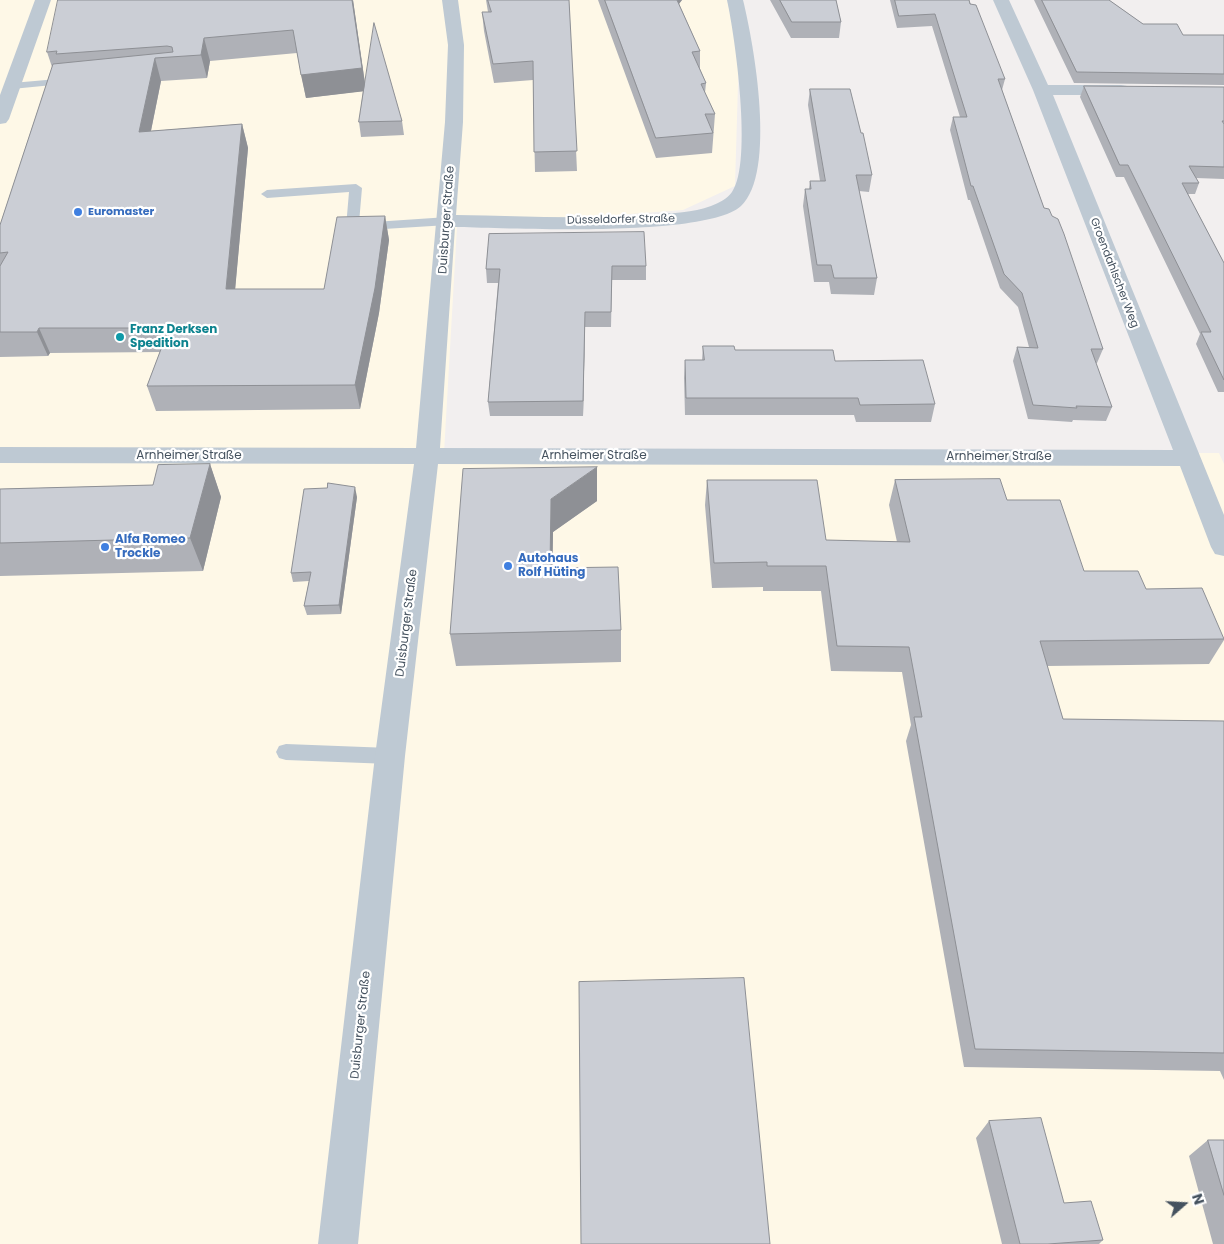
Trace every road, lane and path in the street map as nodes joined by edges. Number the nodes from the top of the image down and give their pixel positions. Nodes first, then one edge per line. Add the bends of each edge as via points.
1 (43, 0) edge
2 (450, 0) edge
3 (735, 0) edge
4 (1001, 0) edge
5 (80, 80) edge
6 (12, 86) junction
7 (1042, 90) junction
8 (1138, 90) edge
9 (0, 119) edge
10 (267, 194) dead end
11 (448, 220) junction
12 (0, 456) edge
13 (427, 456) junction
14 (1187, 458) junction
15 (1224, 547) edge
16 (286, 752) dead end
17 (390, 756) junction
18 (338, 1244) edge

1 - 6 street
2 - 11 street, Duisburger Straße via 456,45
3 - 11 street, Düsseldorfer Straße via 746,51 750,167 744,188 731,205 692,218 642,222
4 - 7 street, Groendahlscher Weg
5 - 6 lane
6 - 9 street
7 - 8 street
7 - 14 street, Groendahlscher Weg
10 - 11 lane via 356,188 352,227
11 - 13 street, Duisburger Straße
12 - 13 street, Arnheimer Straße
13 - 14 street, Arnheimer Straße
13 - 17 street, Duisburger Straße
14 - 15 street, Groendahlscher Weg
16 - 17 lane
17 - 18 street, Duisburger Straße

